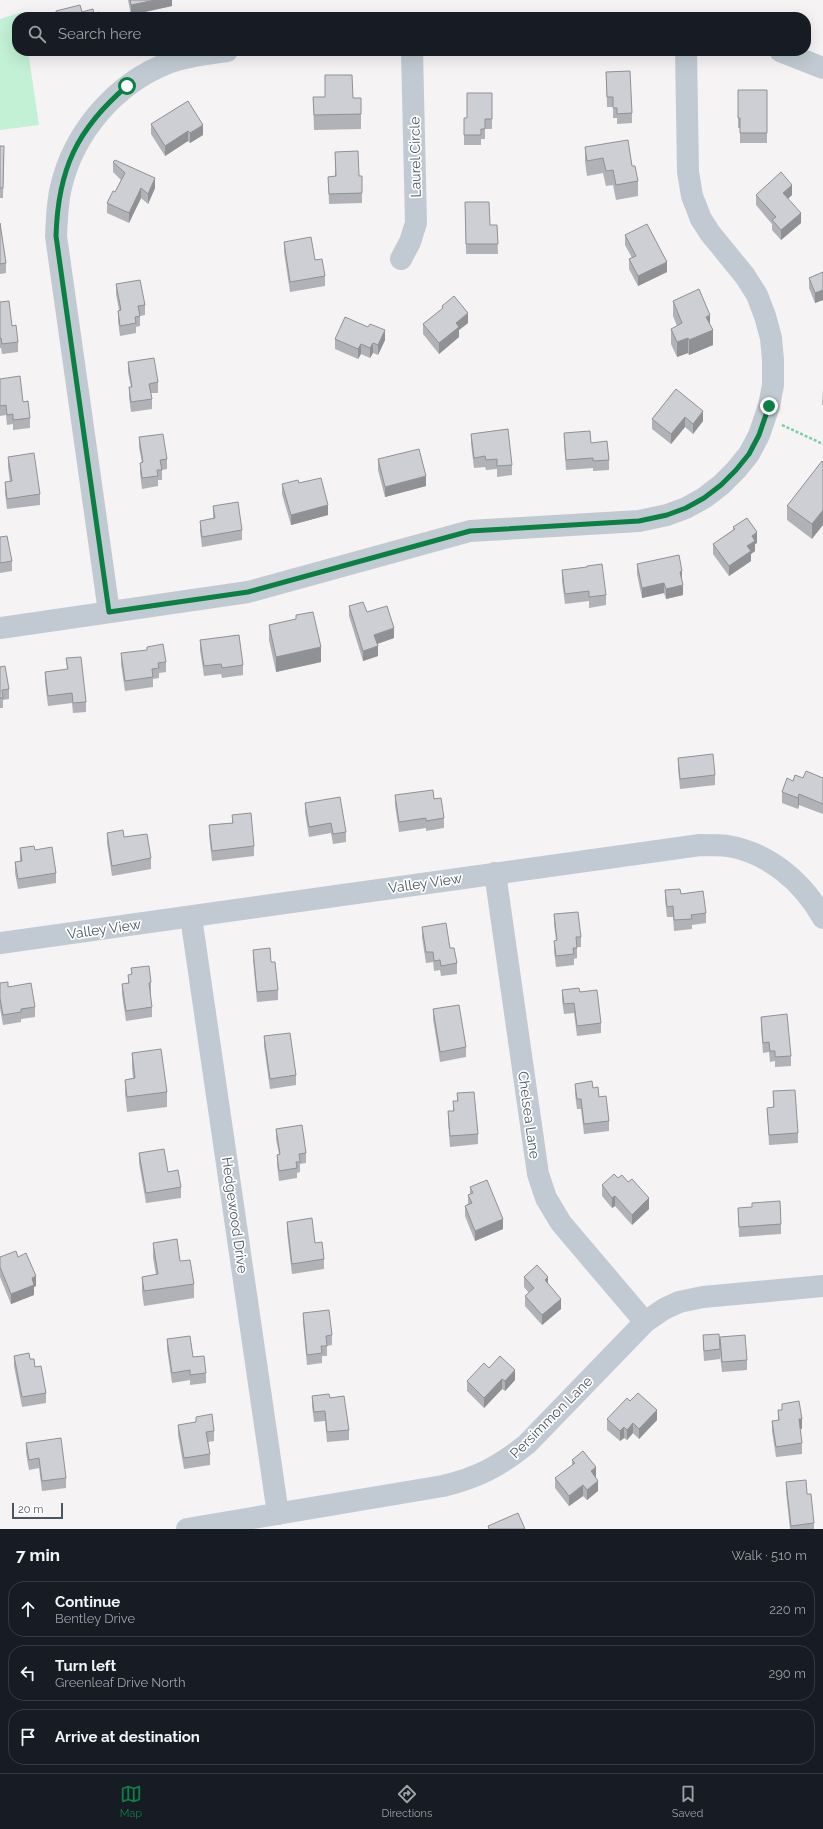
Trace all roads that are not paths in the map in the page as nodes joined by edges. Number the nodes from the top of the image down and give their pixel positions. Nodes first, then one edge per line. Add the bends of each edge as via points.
1 (193, 56) edge
2 (412, 56) edge
3 (686, 56) edge
4 (793, 56) edge
5 (823, 68) edge
6 (401, 259) dead end
7 (109, 612) junction
8 (0, 628) edge
9 (495, 873) junction
10 (191, 917) junction
11 (823, 918) edge
12 (0, 943) edge
13 (823, 1286) edge
14 (645, 1322) junction
15 (278, 1514) junction
16 (188, 1529) edge

1 - 7 street via 168,63 147,73 107,103 91,121 73,153 61,187 57,211 56,236
2 - 6 street, Laurel Circle via 416,223
3 - 7 street via 688,172 692,196 710,233 757,295 771,338 773,360 773,385 769,406 756,441 736,470 721,485 686,508 639,521 470,531 248,592
4 - 5 street
7 - 8 street
9 - 10 street, Valley View
9 - 11 street, Valley View via 700,845 727,846 745,850 770,862 792,878 805,891
9 - 14 street, Chelsea Lane via 538,1174 546,1198 561,1223
10 - 12 street, Valley View
10 - 15 street, Hedgewood Drive
13 - 14 street, Persimmon Lane via 703,1297 674,1305
14 - 15 street, Persimmon Lane via 527,1444 488,1472 443,1486
15 - 16 street, Persimmon Lane

